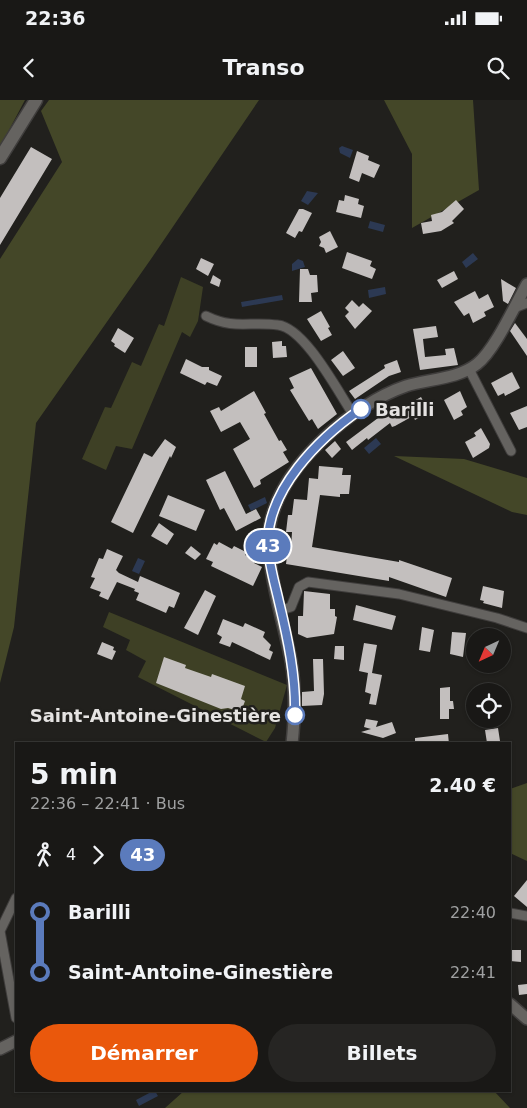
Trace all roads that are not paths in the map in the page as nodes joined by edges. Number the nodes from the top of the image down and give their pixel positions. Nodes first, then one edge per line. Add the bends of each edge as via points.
1 (36, 100) edge
2 (0, 158) edge
3 (527, 284) edge
4 (527, 303) edge
5 (514, 308) junction
6 (206, 316) dead end
7 (469, 369) junction
8 (353, 414) junction
9 (511, 451) dead end
10 (281, 610) junction
11 (527, 628) edge
12 (292, 742) edge
13 (15, 900) edge
14 (511, 913) edge
15 (527, 916) edge
16 (511, 1005) edge
17 (15, 1013) edge
18 (527, 1019) edge
19 (15, 1042) edge
20 (0, 1049) edge

1 - 2 main road
3 - 5 street
4 - 5 street
5 - 7 street via 484,358
6 - 8 street via 231,326 278,325 292,330
7 - 8 street via 390,392
7 - 9 street
8 - 10 street via 296,471 275,508 268,545
10 - 11 street via 291,607 299,587 308,582 399,594
10 - 12 street via 294,683
13 - 17 street via 0,931
14 - 15 street
16 - 18 street
19 - 20 street

